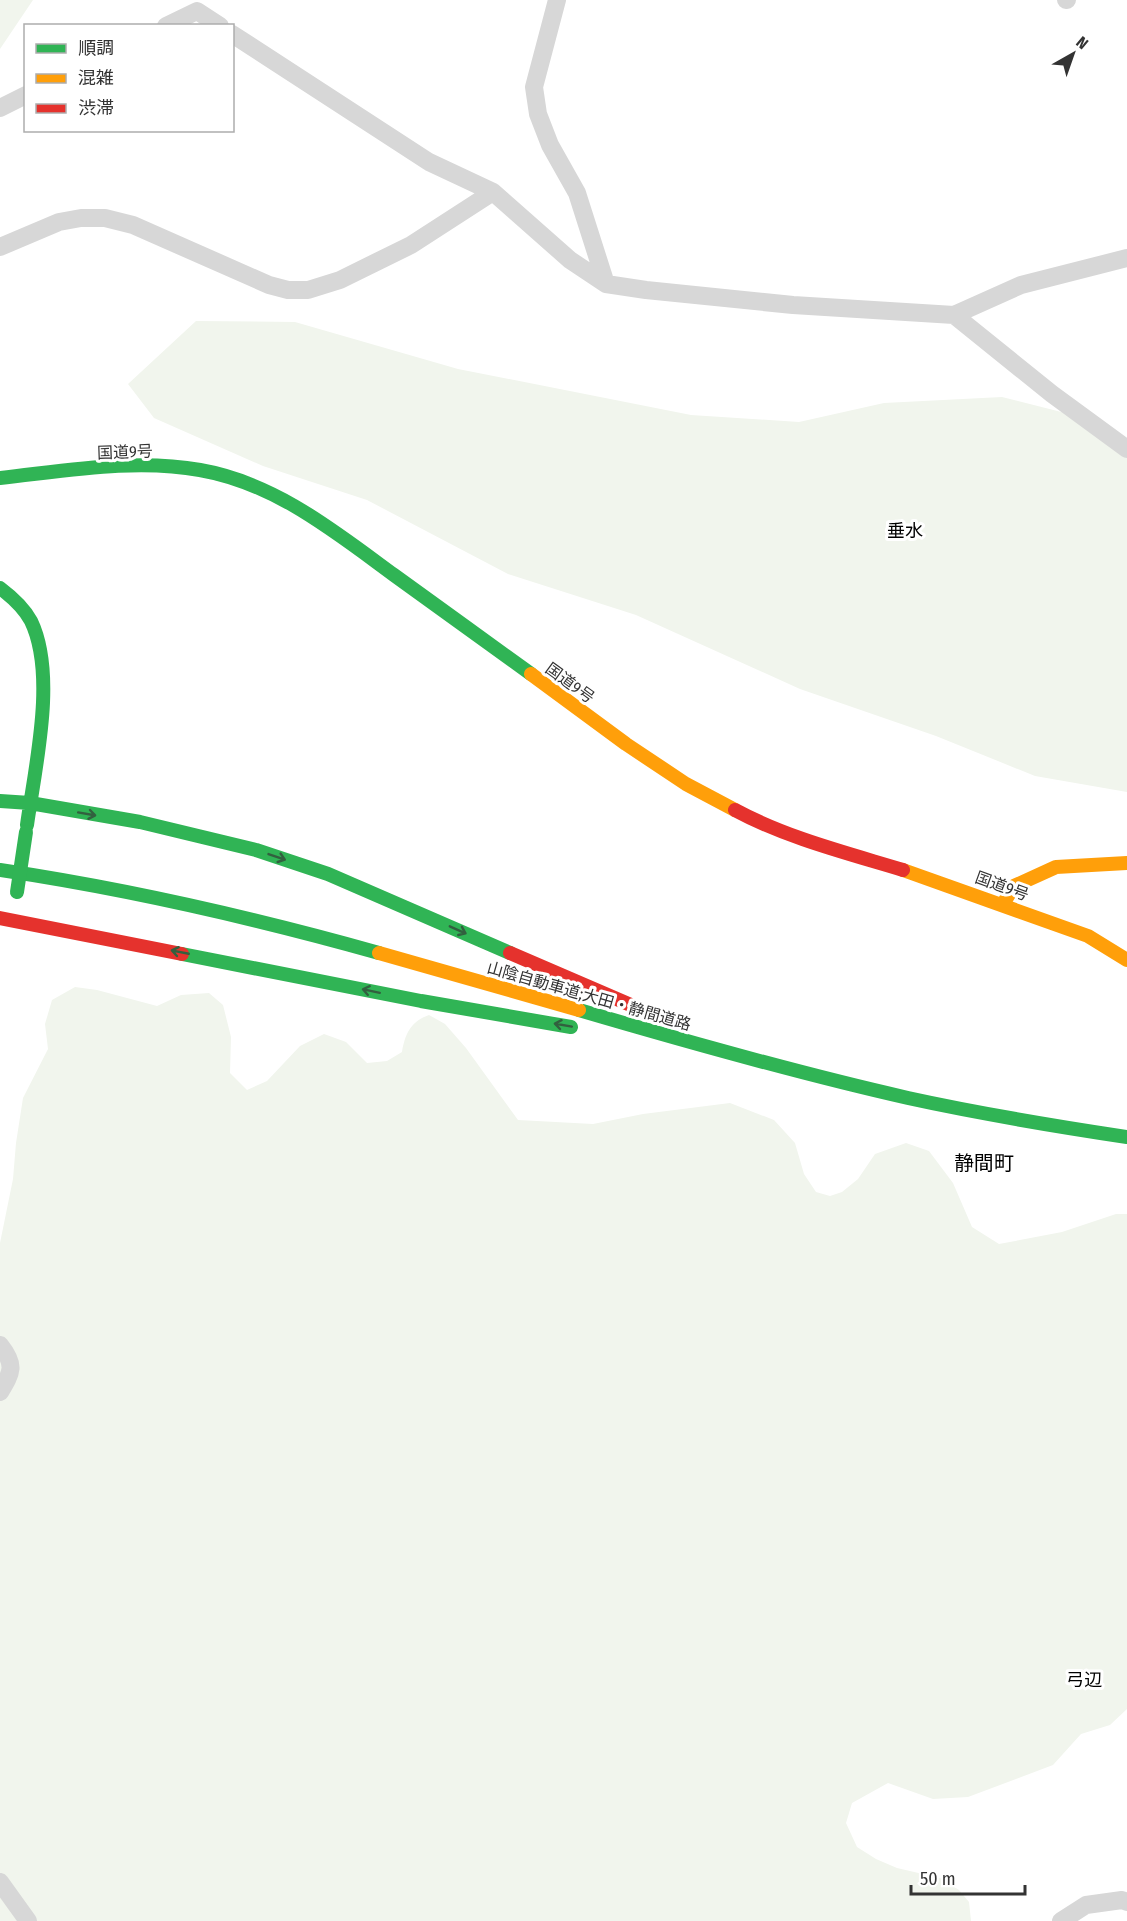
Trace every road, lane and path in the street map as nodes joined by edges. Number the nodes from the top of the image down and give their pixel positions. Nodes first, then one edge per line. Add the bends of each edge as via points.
1 (557, 0) edge
2 (170, 24) edge
3 (217, 24) edge
4 (234, 35) edge
5 (24, 96) edge
6 (0, 108) edge
7 (493, 192) junction
8 (0, 247) edge
9 (1127, 258) edge
10 (606, 284) junction
11 (954, 315) junction
12 (1127, 449) edge
13 (0, 478) edge
14 (0, 588) edge
15 (0, 801) edge
16 (30, 803) junction
17 (1127, 864) edge
18 (0, 870) edge
19 (1004, 904) junction
20 (5, 918) edge
21 (1127, 960) edge
22 (658, 1016) dead end
23 (679, 1025) dead end
24 (584, 1029) dead end
25 (607, 1033) dead end
26 (724, 1052) junction
27 (777, 1065) junction
28 (1127, 1137) edge
29 (0, 1345) edge
30 (0, 1392) edge
31 (0, 1882) edge
32 (1127, 1902) edge
33 (28, 1921) edge
34 (1061, 1921) edge

1 - 10 street via 534,87 538,114 577,193
2 - 3 street via 197,10
4 - 7 street via 429,162
5 - 6 street
7 - 8 street via 411,245 340,280 308,290 269,285 133,225 105,218 59,222
7 - 10 street via 570,260
9 - 11 street via 1021,285
10 - 11 street via 793,305
11 - 12 street
13 - 19 main road, 国道9号 via 126,466 169,468 223,475 273,494 316,518 686,784 750,818
14 - 16 main road via 13,597 32,622 41,649 41,723
15 - 16 main road
16 - 20 main road, bridge via 17,891
16 -> 22 main road via 196,834 318,870
17 - 19 main road via 1056,867 1014,886
18 - 26 main road, 山陰自動車道;大田・静間道路 via 187,904 368,949
19 - 21 main road, 国道9号 via 1088,936
24 -> 20 main road via 421,1001
23 - 27 main road
25 - 26 main road
26 - 27 main road, 山陰自動車道;大田・静間道路
27 - 28 main road, 山陰自動車道;大田・静間道路 via 1001,1117
29 - 30 street via 11,1360 10,1374
31 - 33 street
32 - 34 street via 1086,1905

